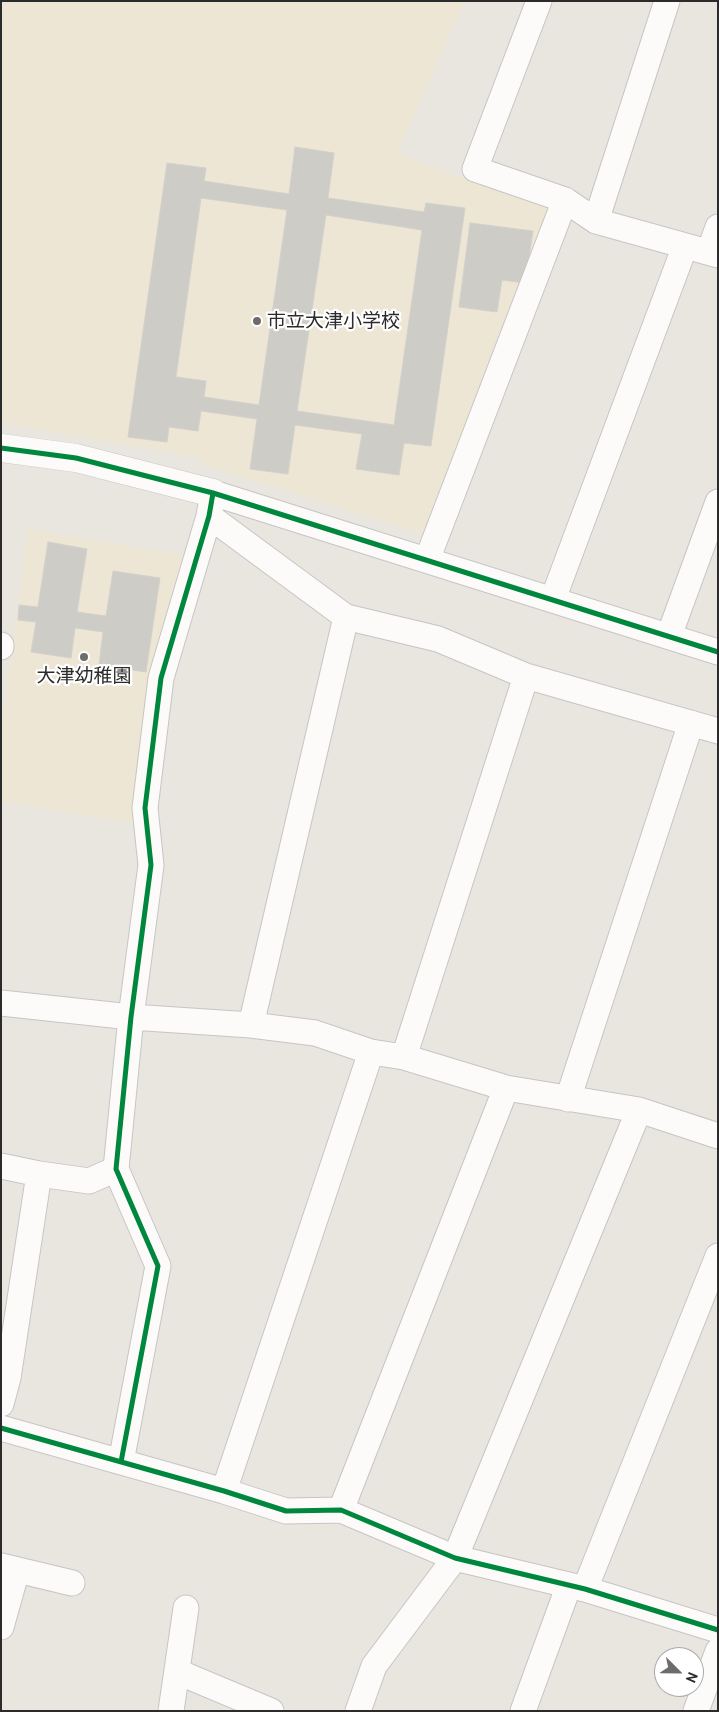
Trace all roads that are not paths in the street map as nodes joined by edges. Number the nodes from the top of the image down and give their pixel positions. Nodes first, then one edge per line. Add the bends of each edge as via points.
1 (539, 1) edge
2 (667, 1) edge
3 (565, 200) junction
4 (596, 220) junction
5 (718, 227) edge
6 (685, 246) junction
7 (714, 254) edge
8 (1, 448) edge
9 (718, 502) edge
10 (211, 504) junction
11 (427, 560) junction
12 (553, 599) junction
13 (346, 617) junction
14 (669, 636) junction
15 (718, 652) edge
16 (526, 676) junction
17 (691, 723) junction
18 (718, 731) edge
19 (1, 1003) edge
20 (131, 1017) junction
21 (251, 1025) junction
22 (371, 1052) junction
23 (404, 1057) junction
24 (506, 1088) junction
25 (568, 1099) junction
26 (639, 1110) junction
27 (718, 1136) edge
28 (1, 1166) edge
29 (116, 1169) junction
30 (39, 1174) junction
31 (718, 1256) edge
32 (1, 1404) edge
33 (1, 1428) edge
34 (121, 1462) junction
35 (224, 1491) junction
36 (340, 1510) junction
37 (455, 1558) junction
38 (9, 1568) edge
39 (72, 1583) dead end
40 (577, 1587) junction
41 (186, 1608) dead end
42 (1, 1627) edge
43 (718, 1630) edge
44 (718, 1651) edge
45 (178, 1672) junction
46 (171, 1711) edge
47 (271, 1711) edge
48 (358, 1711) edge
49 (523, 1711) edge
50 (696, 1711) edge

1 - 3 street via 475,169
2 - 4 street
3 - 4 street
3 - 11 street
4 - 6 street
5 - 7 street
6 - 7 street
6 - 12 street
8 - 10 street via 76,458
9 - 14 street
10 - 11 street
10 - 13 street
10 - 20 street via 162,678 144,808 151,865
11 - 12 street
12 - 14 street
13 - 16 street via 438,639
13 - 21 street
14 - 15 street
16 - 17 street
16 - 23 street
17 - 18 street
17 - 25 street
19 - 20 street
20 - 21 street
20 - 29 street
21 - 22 street via 315,1033
22 - 23 street
22 - 35 street
23 - 24 street
24 - 25 street
24 - 36 street
25 - 26 street
26 - 27 street
26 - 37 street
28 - 30 street
29 - 30 street via 89,1181
29 - 34 street via 158,1266
30 - 32 street via 8,1378
31 - 40 street
33 - 34 street
34 - 35 street
35 - 36 street via 286,1511
36 - 37 street
37 - 40 street
37 - 48 street via 374,1666
38 - 39 street
38 - 42 street
40 - 43 street
40 - 49 street
41 - 45 street
44 - 50 street
45 - 46 street
45 - 47 street

